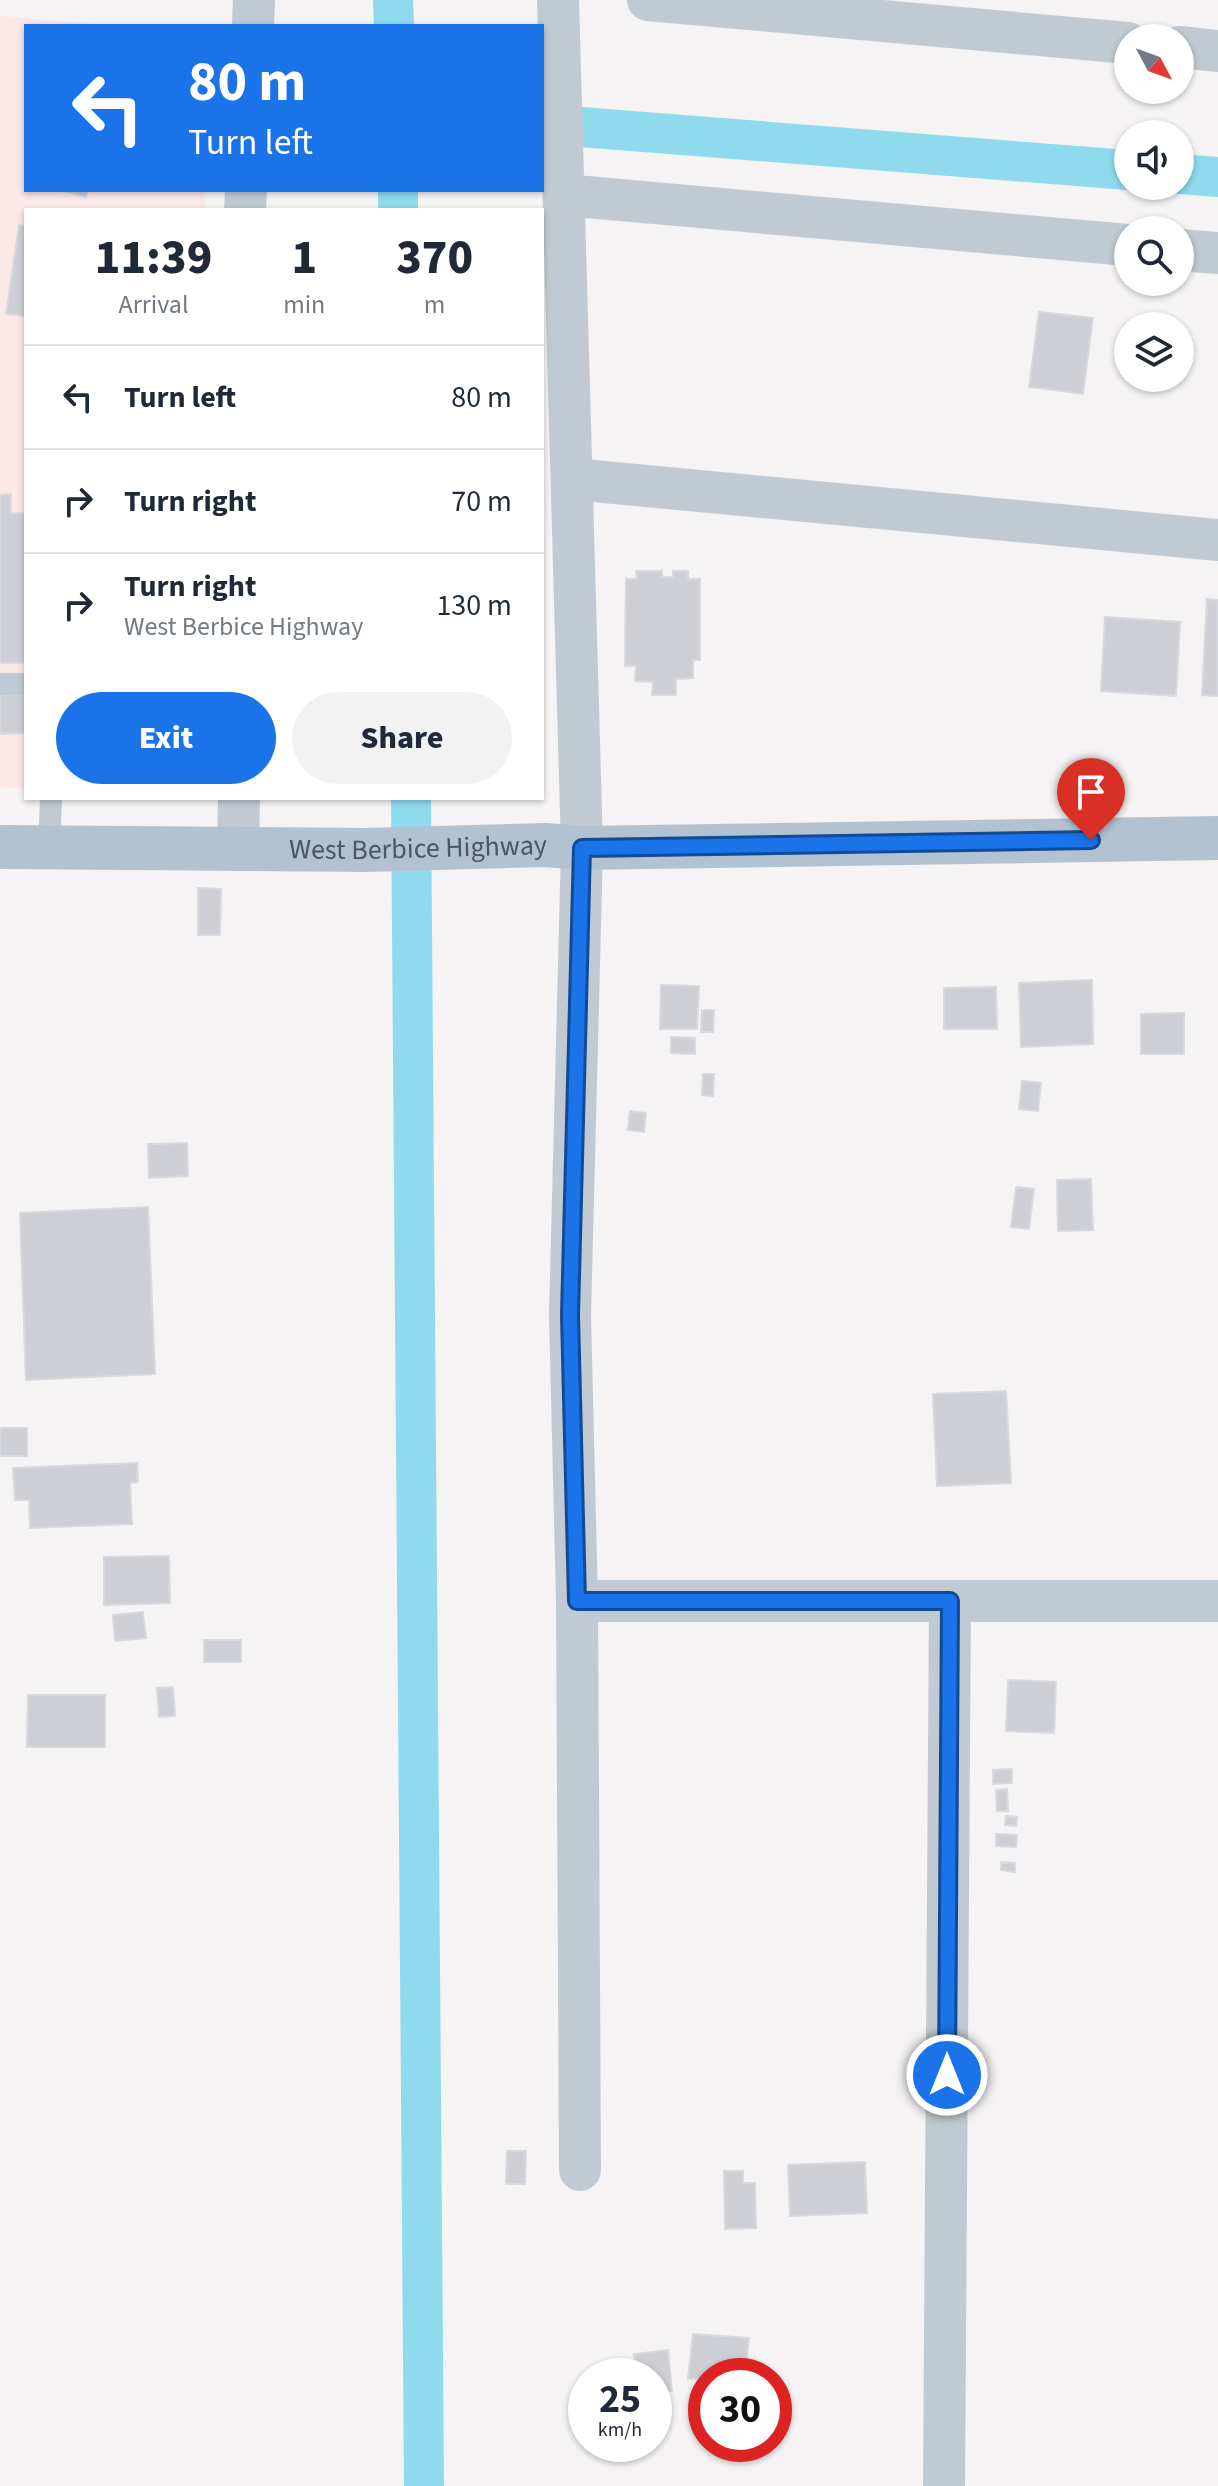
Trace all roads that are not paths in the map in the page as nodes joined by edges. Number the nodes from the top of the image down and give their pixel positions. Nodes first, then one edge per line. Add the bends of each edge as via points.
1 (254, 0) edge
2 (558, 0) edge
3 (648, 0) edge
4 (253, 24) edge
5 (1114, 42) edge
6 (1194, 48) edge
7 (1218, 51) edge
8 (564, 195) junction
9 (1114, 244) edge
10 (1194, 251) edge
11 (1218, 253) edge
12 (572, 479) junction
13 (1218, 540) edge
14 (0, 684) edge
15 (24, 684) edge
16 (51, 800) edge
17 (239, 800) edge
18 (1218, 838) edge
19 (564, 846) junction
20 (0, 847) edge
21 (49, 848) junction
22 (238, 850) junction
23 (577, 1601) junction
24 (950, 1601) junction
25 (1218, 1601) edge
26 (580, 2170) dead end
27 (944, 2486) edge

1 - 4 street
2 - 8 street
3 - 5 street
6 - 7 street
8 - 9 street
8 - 12 street
10 - 11 street
12 - 13 street
12 - 19 street
14 - 15 lane
16 - 21 lane
17 - 22 street
18 - 19 main road, West Berbice Highway
19 - 22 main road, West Berbice Highway
19 - 23 street
20 - 21 main road, West Berbice Highway
21 - 22 main road, West Berbice Highway
23 - 24 street
23 - 26 street
24 - 25 street
24 - 27 street

